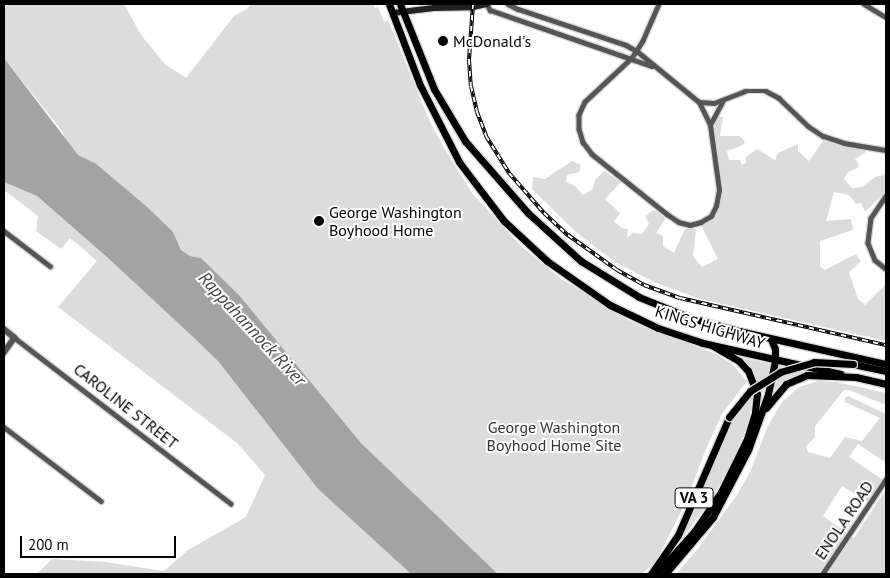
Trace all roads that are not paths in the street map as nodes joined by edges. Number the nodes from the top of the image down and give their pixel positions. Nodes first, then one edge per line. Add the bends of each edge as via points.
1 (389, 4) edge
2 (400, 4) edge
3 (487, 4) edge
4 (508, 4) edge
5 (659, 4) edge
6 (864, 4) edge
7 (403, 11) junction
8 (393, 13) junction
9 (886, 17) edge
10 (637, 51) junction
11 (632, 58) junction
12 (655, 68) junction
13 (724, 100) junction
14 (700, 102) junction
15 (710, 125) junction
16 (886, 150) edge
17 (886, 196) edge
18 (4, 231) edge
19 (50, 266) dead end
20 (886, 269) edge
21 (4, 329) edge
22 (15, 338) junction
23 (770, 339) junction
24 (711, 344) junction
25 (4, 353) edge
26 (775, 360) junction
27 (886, 364) edge
28 (886, 371) edge
29 (856, 377) junction
30 (886, 384) edge
31 (758, 424) junction
32 (4, 427) edge
33 (886, 479) edge
34 (101, 501) dead end
35 (231, 504) dead end
36 (651, 574) edge
37 (656, 574) edge
38 (665, 574) edge
39 (823, 574) edge

1 - 8 main road, KINGS HIGHWAY
2 - 7 main road, KINGS HIGHWAY
3 - 7 main road
3 - 11 street via 490,10
4 - 10 street
5 - 10 street
6 - 9 street
7 - 8 main road
7 - 23 main road, KINGS HIGHWAY via 432,84 452,123 490,172 561,245 639,297 691,318
8 - 24 main road, KINGS HIGHWAY via 420,85 448,145 504,221 547,261 610,305 658,328
10 - 11 street
10 - 12 street
11 - 12 street
11 - 15 street via 585,102 578,122 580,134 592,154 660,209 684,224 706,220 714,211 718,198 718,174
12 - 14 street
13 - 14 street via 709,104
13 - 15 street
13 - 16 street via 745,91 766,91 824,136 844,144
14 - 15 street
17 - 20 street via 871,218 868,243 875,260
18 - 19 street
21 - 22 street, CAROLINE STREET
22 - 25 street
22 - 35 street, CAROLINE STREET
23 - 26 main road
23 - 27 main road, KINGS HIGHWAY
24 - 26 main road, KINGS HIGHWAY
24 - 37 main road via 739,361 748,371 757,394 755,412 747,439 717,498 694,532
26 - 29 main road, KINGS HIGHWAY
26 - 31 main road
28 - 36 main road, VA 3, bridge via 853,364 814,362 785,370 750,392 729,417 678,536
29 - 30 main road, KINGS HIGHWAY / VA 3
29 - 31 main road, VA 3 via 816,375 792,380 775,394
31 - 38 main road, VA 3 via 725,497 700,535
32 - 34 street
33 - 39 street, ENOLA ROAD

